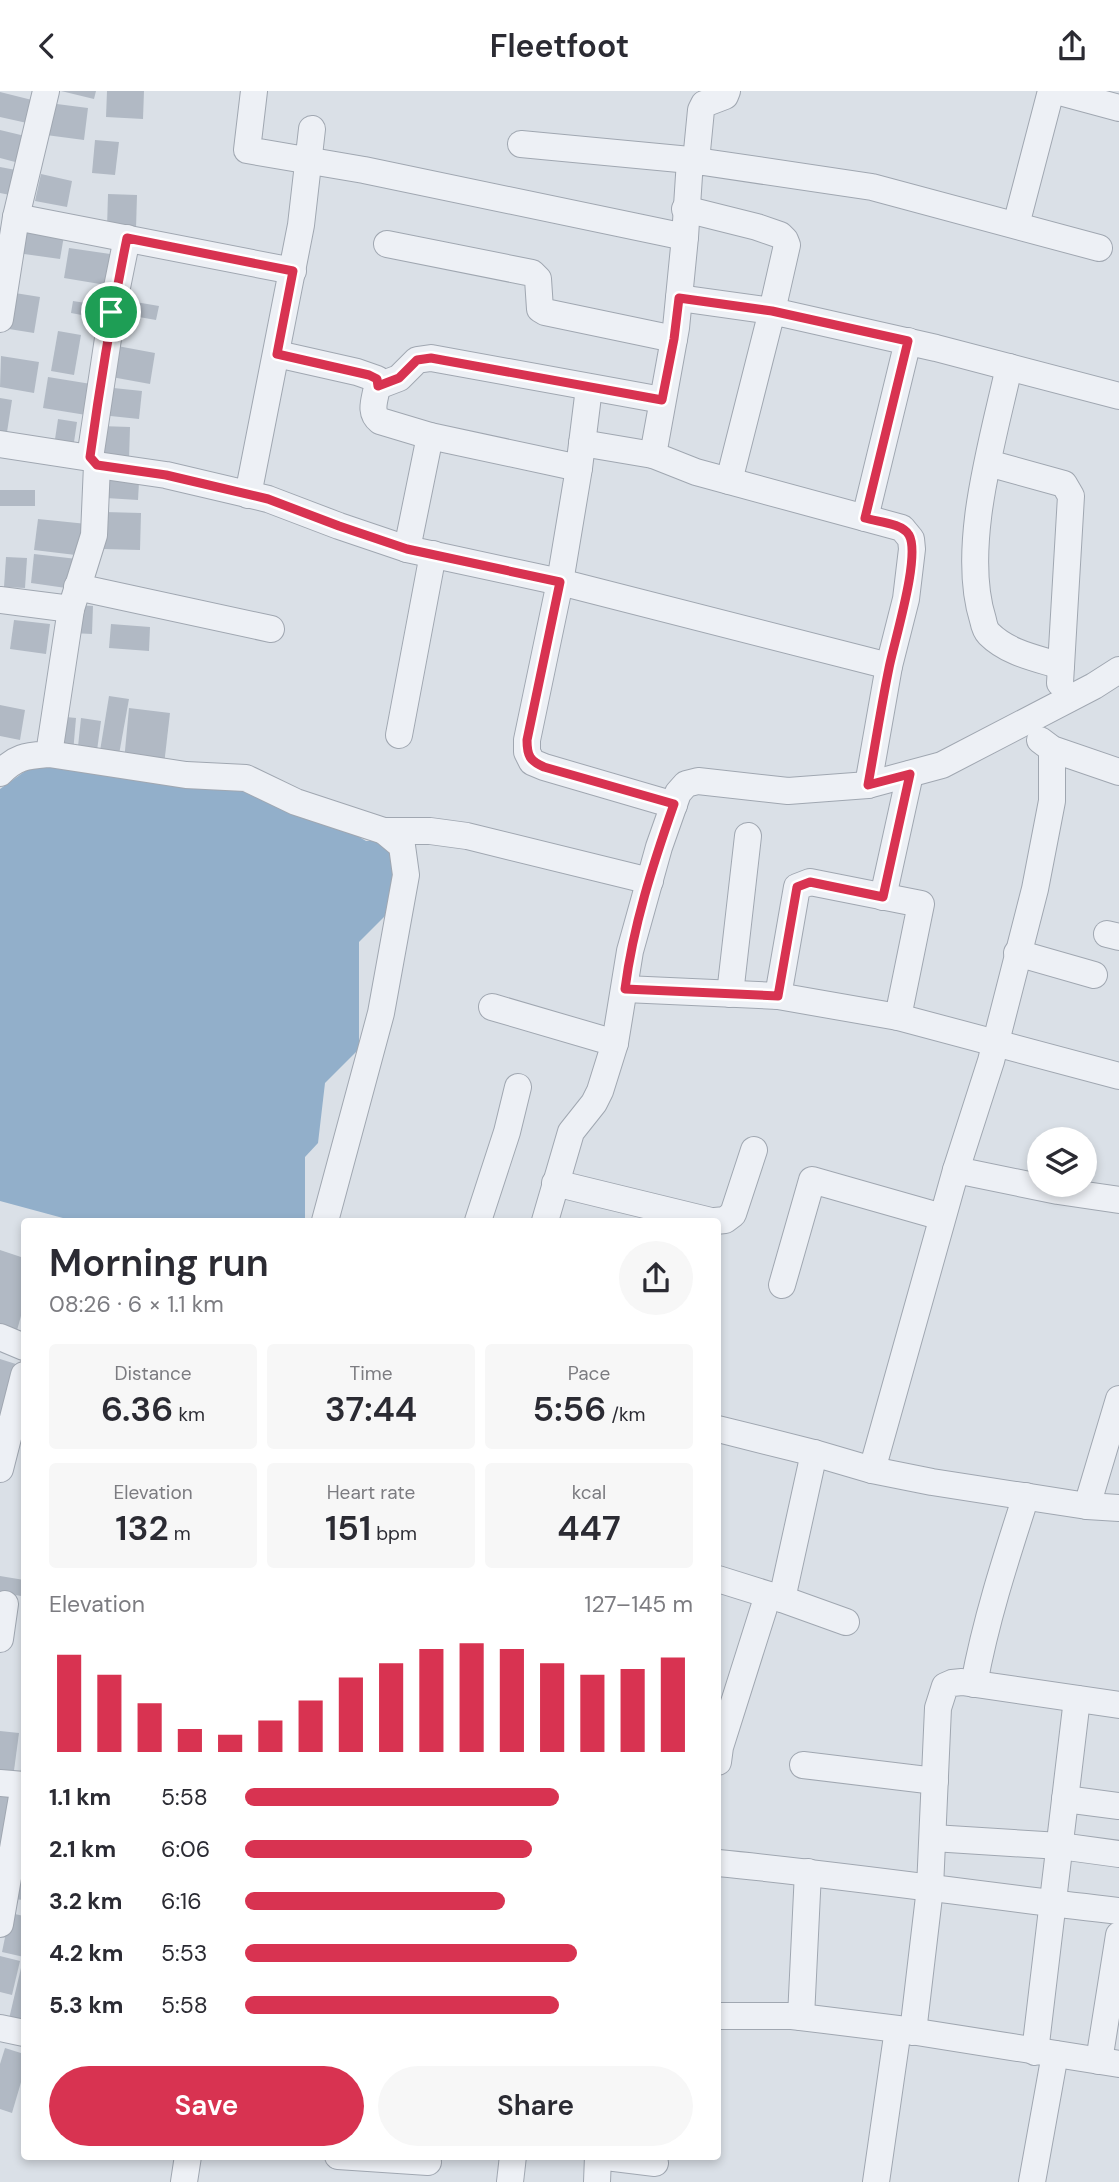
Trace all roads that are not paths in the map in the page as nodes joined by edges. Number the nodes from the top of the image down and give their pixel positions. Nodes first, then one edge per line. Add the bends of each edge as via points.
1 (46, 91) edge
2 (254, 91) edge
3 (727, 91) edge
4 (1051, 91) edge
5 (1056, 91) edge
6 (1119, 108) edge
7 (312, 129) dead end
8 (520, 144) dead end
9 (309, 161) junction
10 (692, 161) junction
11 (685, 209) junction
12 (16, 217) junction
13 (1016, 225) junction
14 (685, 237) junction
15 (127, 238) junction
16 (387, 244) dead end
17 (1099, 248) dead end
18 (293, 271) junction
19 (679, 298) junction
20 (772, 311) junction
21 (0, 319) edge
22 (674, 339) junction
23 (908, 341) junction
24 (277, 354) junction
25 (1009, 367) junction
26 (378, 386) junction
27 (589, 387) junction
28 (1119, 396) edge
29 (662, 400) junction
30 (430, 436) junction
31 (0, 444) edge
32 (581, 455) junction
33 (653, 455) junction
34 (93, 461) junction
35 (988, 463) junction
36 (729, 481) junction
37 (248, 495) junction
38 (865, 518) junction
39 (407, 549) junction
40 (433, 554) junction
41 (560, 582) junction
42 (74, 598) junction
43 (0, 600) edge
44 (271, 629) dead end
45 (889, 666) junction
46 (1061, 666) junction
47 (1119, 670) edge
48 (1057, 705) junction
49 (1020, 725) junction
50 (399, 735) dead end
51 (1052, 749) junction
52 (49, 754) junction
53 (1119, 772) edge
54 (0, 773) edge
55 (910, 774) junction
56 (868, 785) junction
57 (674, 804) junction
58 (384, 831) junction
59 (748, 836) dead end
60 (650, 881) junction
61 (883, 897) junction
62 (1017, 953) junction
63 (1094, 975) dead end
64 (625, 989) junction
65 (730, 994) junction
66 (778, 996) junction
67 (492, 1007) dead end
68 (898, 1017) junction
69 (615, 1043) junction
70 (996, 1044) junction
71 (1119, 1076) edge
72 (518, 1087) dead end
73 (754, 1150) dead end
74 (956, 1170) junction
75 (555, 1183) junction
76 (1119, 1201) edge
77 (942, 1217) junction
78 (326, 1218) edge
79 (479, 1218) edge
80 (546, 1218) edge
81 (701, 1218) edge
82 (721, 1220) edge
83 (782, 1285) dead end
84 (0, 1337) edge
85 (21, 1346) edge
86 (21, 1387) edge
87 (1119, 1399) edge
88 (721, 1430) edge
89 (814, 1453) junction
90 (0, 1469) edge
91 (872, 1470) junction
92 (1026, 1496) junction
93 (1087, 1506) junction
94 (1119, 1508) edge
95 (721, 1580) edge
96 (775, 1597) junction
97 (10, 1605) edge
98 (846, 1622) dead end
99 (0, 1639) edge
100 (974, 1684) junction
101 (1077, 1699) junction
102 (1119, 1705) edge
103 (721, 1744) edge
104 (803, 1765) dead end
105 (935, 1781) junction
106 (0, 1783) edge
107 (21, 1785) edge
108 (1065, 1798) junction
109 (21, 1799) edge
110 (1119, 1806) edge
111 (933, 1838) junction
112 (1060, 1846) junction
113 (1119, 1854) edge
114 (721, 1863) edge
115 (808, 1872) junction
116 (3, 1884) edge
117 (930, 1888) junction
118 (1053, 1903) junction
119 (1119, 1910) edge
120 (0, 1924) edge
121 (1119, 1934) edge
122 (721, 2016) edge
123 (801, 2017) junction
124 (0, 2028) edge
125 (906, 2030) junction
126 (21, 2032) edge
127 (1045, 2053) junction
128 (1109, 2063) edge
129 (187, 2160) edge
130 (371, 2160) edge
131 (513, 2160) edge
132 (598, 2160) edge
133 (618, 2160) edge
134 (428, 2167) edge
135 (654, 2167) edge
136 (184, 2182) edge
137 (510, 2182) edge
138 (597, 2182) edge
139 (876, 2182) edge
140 (1032, 2182) edge

1 - 12 street
2 - 9 street via 247,150
3 - 10 street via 701,110
4 - 13 street
5 - 6 street
7 - 9 street
8 - 10 street
9 - 14 street
9 - 18 street
10 - 11 street
10 - 13 street via 872,187
11 - 14 street
11 - 20 street via 757,227 785,240 786,254
12 - 15 street
12 - 21 street
13 - 17 street
14 - 19 street
15 - 18 street
15 - 34 street via 111,312
16 - 22 street via 532,273 538,279 540,309 545,312
18 - 24 street
19 - 20 street
19 - 22 street
20 - 23 street
20 - 36 street
22 - 29 street
23 - 25 street
23 - 38 street
24 - 26 street via 369,375 377,379
24 - 37 street
25 - 28 street
25 - 35 street
26 - 27 street via 399,378 423,357
26 - 30 street via 375,418
27 - 29 street
27 - 32 street
29 - 33 street
30 - 32 street
30 - 39 street
31 - 34 street
32 - 33 street
32 - 41 street
33 - 36 street
34 - 37 street
34 - 42 street via 94,535
35 - 46 street via 978,518 976,569 978,605 987,632 1010,650
35 - 46 street via 1065,484 1071,496
36 - 38 street
37 - 39 street
38 - 45 street via 902,528 911,539 906,599
39 - 40 street
40 - 41 street
40 - 50 street
41 - 45 street
41 - 57 street via 527,740 532,762
42 - 43 street
42 - 44 street
42 - 52 street
45 - 56 street
46 - 48 street
47 - 48 street
48 - 49 street
49 - 51 street
49 - 55 street via 942,765
51 - 53 street
51 - 62 street via 1052,801
52 - 54 street via 23,756
52 - 58 street via 186,775 246,778 296,803
55 - 56 street
55 - 61 street
56 - 57 street via 788,791 698,781 686,784
57 - 60 street
58 - 60 street via 467,836
58 - 78 street via 402,846 406,875 382,1013
59 - 65 street
60 - 64 street via 630,951
61 - 66 street via 810,882 797,887
61 - 68 street via 921,904
62 - 63 street
62 - 70 street
64 - 65 street
64 - 69 street
65 - 66 street
66 - 68 street
67 - 69 street
68 - 70 street
69 - 75 street via 600,1091 571,1132
70 - 71 street
70 - 74 street
72 - 79 street
73 - 82 street via 733,1214
74 - 76 street
74 - 77 street
75 - 80 street
75 - 81 street
77 - 83 street via 812,1180
77 - 91 street
84 - 85 street
86 - 90 street
87 - 93 street
88 - 89 street
89 - 91 street
89 - 96 street
91 - 92 street
92 - 93 street
92 - 100 street via 993,1598
93 - 94 street
95 - 96 street
96 - 98 street
96 - 103 street
97 - 99 street
100 - 101 street
100 - 105 street via 952,1683 942,1692
101 - 102 street
101 - 108 street
104 - 105 street
105 - 111 street
106 - 107 street
108 - 110 street
108 - 112 street
109 - 116 street
111 - 112 street
111 - 117 street
112 - 113 street
112 - 118 street
114 - 115 street
115 - 117 street
115 - 123 street
116 - 120 street
117 - 118 street
117 - 125 street
118 - 119 street
118 - 127 street
121 - 128 street
122 - 123 street
123 - 125 street
124 - 126 street
125 - 127 street
125 - 139 street
127 - 128 street
127 - 140 street
129 - 136 street
130 - 134 street
131 - 137 street
132 - 138 street
133 - 135 street

